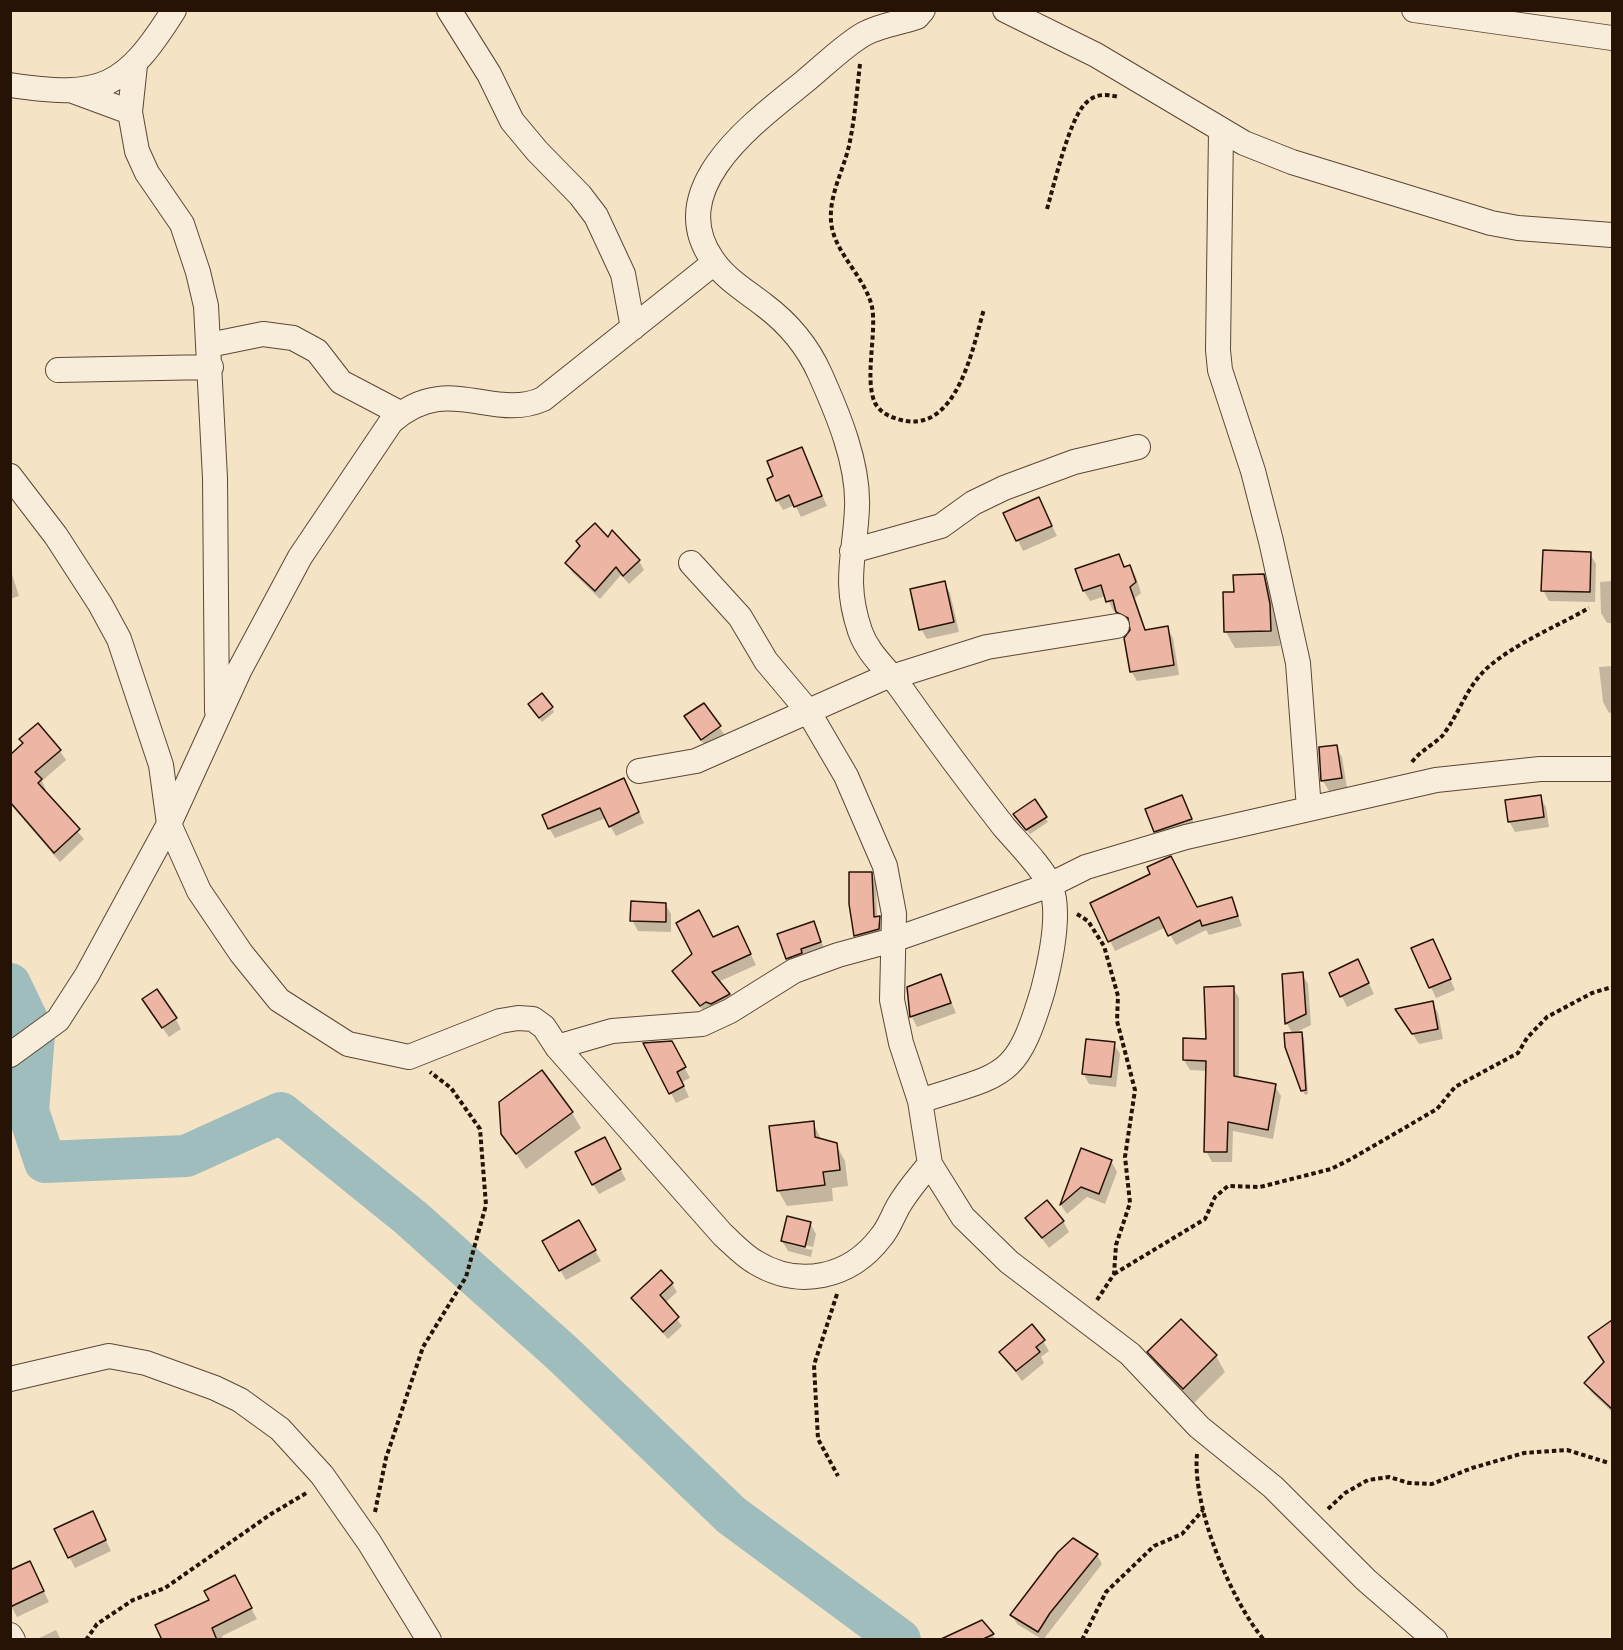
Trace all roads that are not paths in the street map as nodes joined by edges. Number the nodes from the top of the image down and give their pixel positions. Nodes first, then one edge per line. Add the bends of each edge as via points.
1 (174, 10) edge
2 (449, 10) edge
3 (1005, 10) edge
4 (1414, 10) edge
5 (913, 13) edge
6 (1612, 38) edge
7 (135, 65) junction
8 (10, 85) edge
9 (72, 91) junction
10 (130, 112) junction
11 (1221, 131) junction
12 (1612, 235) edge
13 (714, 263) junction
14 (633, 328) junction
15 (210, 356) junction
16 (58, 370) dead end
17 (400, 413) junction
18 (1138, 447) dead end
19 (10, 476) edge
20 (852, 551) junction
21 (692, 563) dead end
22 (1117, 626) dead end
23 (891, 676) junction
24 (808, 711) junction
25 (217, 717) junction
26 (1612, 769) edge
27 (639, 771) dead end
28 (1309, 809) junction
29 (169, 824) junction
30 (1052, 891) junction
31 (893, 940) junction
32 (557, 1047) junction
33 (10, 1055) edge
34 (920, 1101) junction
35 (930, 1164) junction
36 (10, 1379) edge
37 (10, 1635) edge
38 (13, 1640) edge
39 (429, 1640) edge
40 (1435, 1640) edge

1 - 7 street
2 - 14 street via 489,74 512,121 596,216 623,274
3 - 11 street via 1133,75
4 - 6 street
5 - 13 street via 864,34 754,122 715,164 700,202 698,222 703,244
7 - 9 street via 107,84
7 - 10 street
8 - 9 street
9 - 10 street
10 - 15 street via 137,151 189,242 206,306
11 - 12 street via 1292,162 1491,223
11 - 28 street via 1220,370 1253,471 1298,663
13 - 14 street
13 - 20 street via 784,322 803,343 820,373 842,429 856,486
14 - 17 street via 563,386 531,404 430,398
15 - 16 street
15 - 17 street via 263,334 293,338 317,351 341,382
15 - 25 street
17 - 25 street via 300,557
18 - 20 street via 1064,466 984,498 940,526
19 - 29 street via 56,536 119,639 161,765
20 - 23 street via 849,594 860,632
21 - 24 street via 740,617 766,661
22 - 23 street via 987,647
23 - 24 street
23 - 30 street
24 - 27 street via 696,761
24 - 31 street via 846,776 885,866 894,914
25 - 29 street
26 - 28 street via 1528,771 1436,780
28 - 30 street via 1186,837 1086,867
29 - 32 street via 199,891 279,1000 348,1044 409,1057 500,1021 518,1018 532,1019 544,1027
29 - 33 street via 87,975 58,1020
30 - 31 street
30 - 34 street via 1049,967 1030,1035 1014,1062 998,1076
31 - 32 street via 794,971 702,1024 612,1031
31 - 34 street via 892,1000
32 - 35 street via 723,1235 753,1262 780,1275 824,1276 848,1267 881,1237 899,1203
34 - 35 street
35 - 40 street via 963,1217 1009,1262 1130,1354 1199,1427 1273,1487 1366,1580
36 - 39 street via 109,1356 146,1363 240,1400 280,1429 329,1485
37 - 38 street

